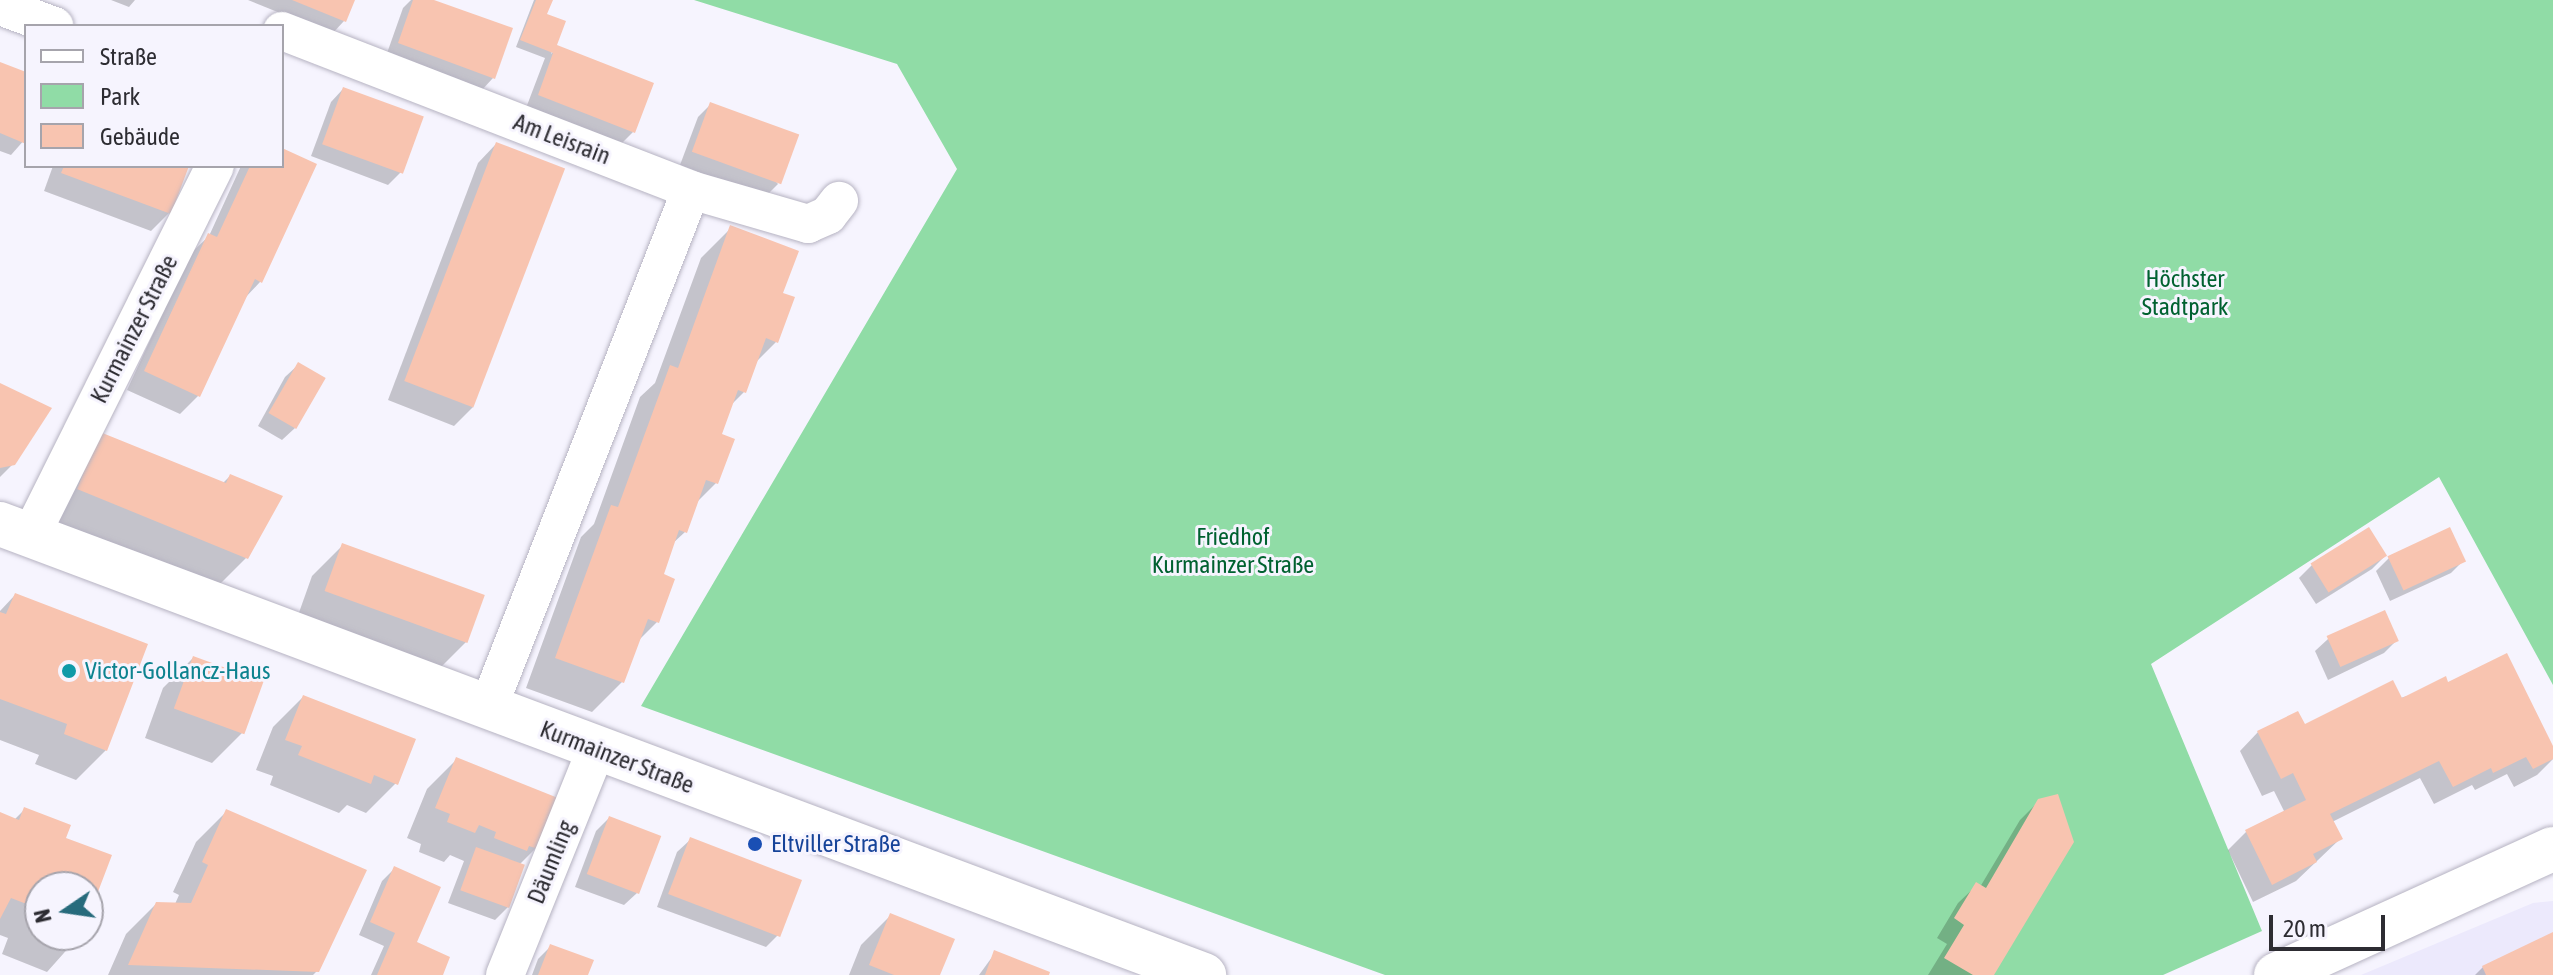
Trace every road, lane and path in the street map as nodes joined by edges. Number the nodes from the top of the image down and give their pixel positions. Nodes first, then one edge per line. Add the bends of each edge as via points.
1 (0, 6) edge
2 (49, 24) edge
3 (284, 32) edge
4 (214, 168) edge
5 (691, 190) junction
6 (839, 201) dead end
7 (16, 530) edge
8 (488, 708) junction
9 (596, 750) junction
10 (2553, 849) edge
11 (505, 975) edge
12 (1204, 975) edge
13 (2276, 975) edge

1 - 2 street
3 - 5 street, Am Leisrain
4 - 7 street, Kurmainzer Straße
5 - 6 street, Am Leisrain via 808,224 828,215
5 - 8 street
7 - 8 main road, Kurmainzer Straße
8 - 9 main road, Kurmainzer Straße
9 - 11 street, Däumling
9 - 12 main road, Kurmainzer Straße
10 - 13 main road

